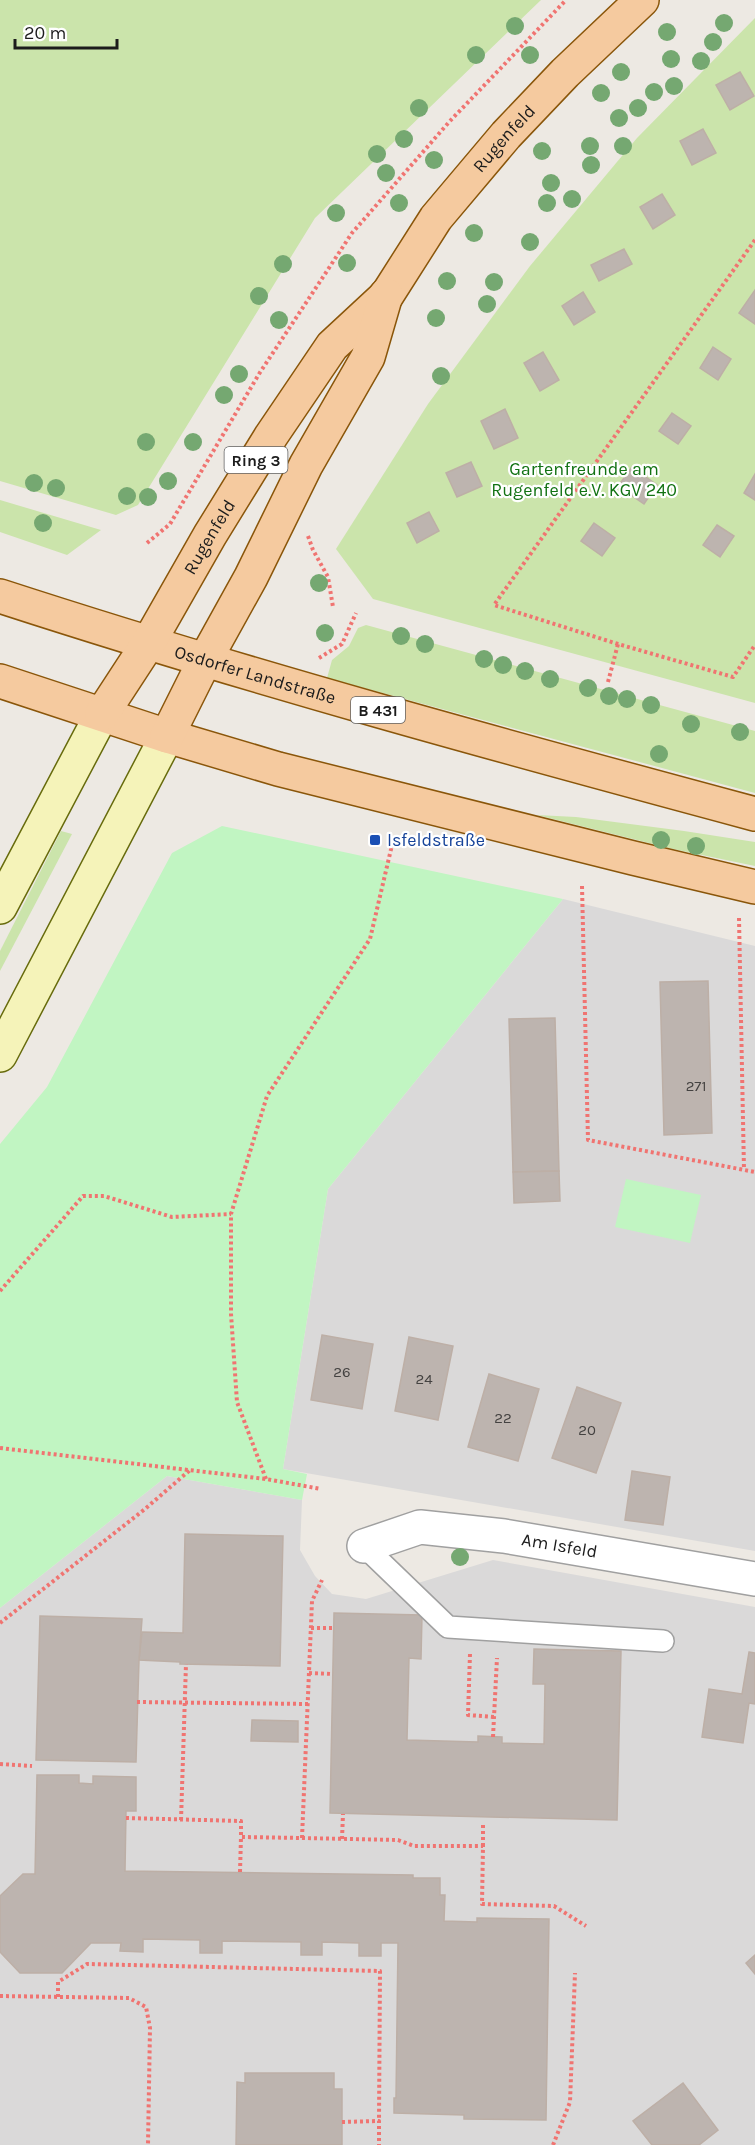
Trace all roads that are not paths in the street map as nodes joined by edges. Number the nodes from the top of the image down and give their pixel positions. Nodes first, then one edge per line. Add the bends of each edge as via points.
1 (642, 0) edge
2 (387, 295) junction
3 (0, 596) edge
4 (149, 642) junction
5 (205, 660) junction
6 (0, 681) edge
7 (102, 714) junction
8 (167, 736) junction
9 (755, 814) edge
10 (755, 887) edge
11 (0, 907) edge
12 (0, 1055) edge
13 (364, 1546) joint
14 (755, 1579) edge
15 (663, 1641) dead end

1 - 2 main road, Rugenfeld / Ring 3 via 565,73 472,174 436,218
2 - 4 main road, Rugenfeld / Ring 3 via 332,346 264,446
2 - 5 main road, Rugenfeld / Ring 3 via 368,357 306,465
3 - 4 main road, Osdorfer Landstraße / B 431
4 - 5 main road, Osdorfer Landstraße / B 431
4 - 7 main road, Ring 3
5 - 8 main road, Ring 3
5 - 9 main road, Osdorfer Landstraße / B 431 via 550,760
6 - 7 main road
7 - 8 main road
7 - 11 main road, Ring 3
8 - 10 main road via 387,797
8 - 12 main road, Ring 3
13 - 14 street, Am Isfeld via 420,1527 504,1536
13 - 15 lane via 448,1627

